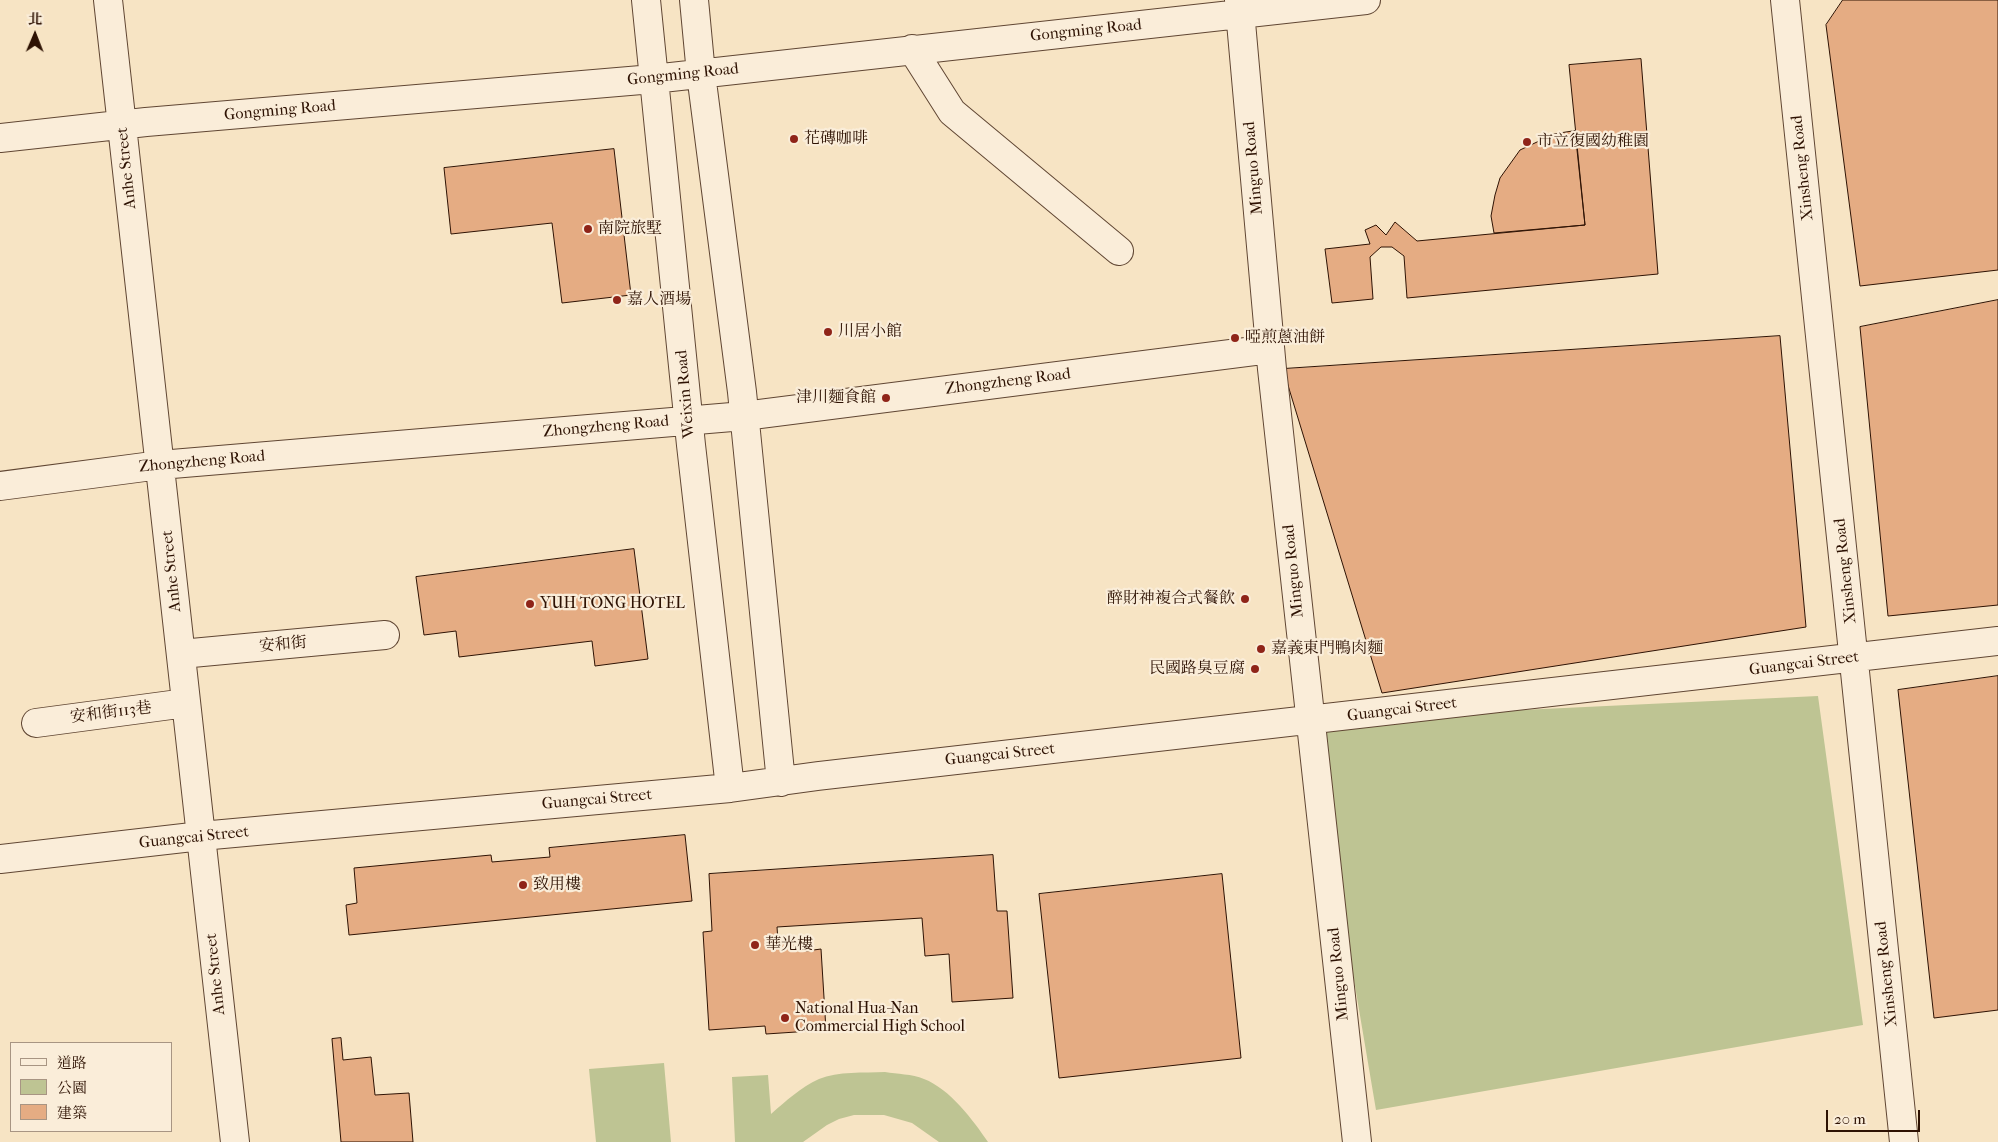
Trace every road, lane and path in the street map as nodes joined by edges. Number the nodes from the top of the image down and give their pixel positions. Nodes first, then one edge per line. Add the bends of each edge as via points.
1 (108, 0) edge
2 (646, 0) edge
3 (694, 0) edge
4 (1366, 0) edge
5 (1786, 0) edge
6 (1240, 7) edge
7 (912, 49) junction
8 (701, 74) junction
9 (653, 79) junction
10 (122, 125) junction
11 (0, 138) edge
12 (1119, 251) dead end
13 (1270, 349) junction
14 (744, 416) junction
15 (689, 421) junction
16 (160, 466) junction
17 (0, 486) edge
18 (386, 635) dead end
19 (1998, 641) edge
20 (181, 654) junction
21 (1855, 658) junction
22 (186, 703) junction
23 (1310, 720) junction
24 (36, 723) dead end
25 (781, 782) junction
26 (730, 788) junction
27 (201, 836) junction
28 (0, 859) edge
29 (235, 1142) edge
30 (1357, 1142) edge
31 (1904, 1142) edge

1 - 10 street, Anhe Street
2 - 9 street, Weixin Road
3 - 8 street
4 - 6 street, Gongming Road
5 - 21 street, Xinsheng Road
6 - 7 street, Gongming Road
6 - 13 street, Minguo Road
7 - 8 street, Gongming Road
7 - 12 street via 952,112
8 - 9 street, Gongming Road
8 - 14 street
9 - 10 street, Gongming Road
9 - 15 street, Weixin Road
10 - 11 street, Gongming Road
10 - 16 street, Anhe Street
13 - 14 street, Zhongzheng Road
13 - 23 street, Minguo Road
14 - 15 street, Zhongzheng Road
14 - 25 street
15 - 16 street, Zhongzheng Road
15 - 26 street, Weixin Road
16 - 17 street, Zhongzheng Road
16 - 20 street, Anhe Street
18 - 20 street, 安和街
19 - 21 street, Guangcai Street
20 - 22 street, Anhe Street
21 - 23 street, Guangcai Street
21 - 31 street, Xinsheng Road
22 - 24 street, 安和街113巷
22 - 27 street, Anhe Street
23 - 25 street, Guangcai Street
23 - 30 street, Minguo Road
25 - 26 street, Guangcai Street
26 - 27 street, Guangcai Street
27 - 28 street, Guangcai Street
27 - 29 street, Anhe Street

